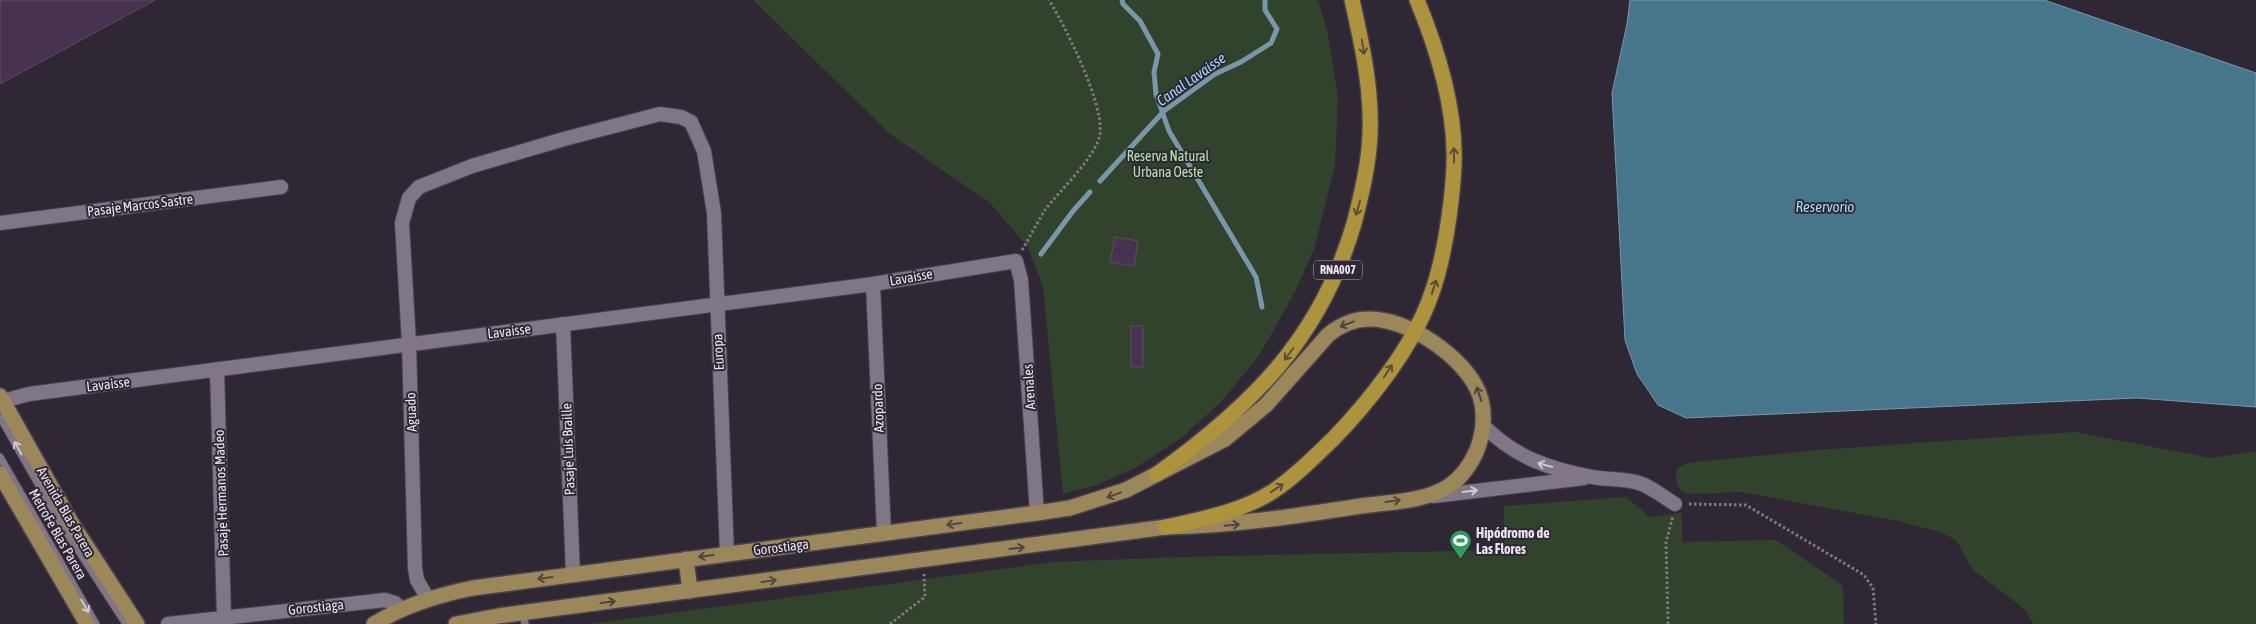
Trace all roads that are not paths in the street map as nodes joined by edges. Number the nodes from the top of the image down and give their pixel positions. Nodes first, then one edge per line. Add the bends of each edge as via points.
1 (1352, 0) edge
2 (1406, 0) edge
3 (1417, 0) edge
4 (1431, 40) junction
5 (281, 187) dead end
6 (0, 223) edge
7 (402, 223) joint
8 (1016, 261) joint
9 (873, 284) junction
10 (716, 303) junction
11 (563, 324) junction
12 (1415, 331) junction
13 (409, 343) junction
14 (217, 370) junction
15 (2, 399) edge
16 (0, 417) edge
17 (1483, 424) junction
18 (0, 457) edge
19 (0, 474) edge
20 (1157, 474) junction
21 (1592, 477) junction
22 (1421, 497) junction
23 (1675, 504) road end
24 (1037, 513) junction
25 (1166, 527) junction
26 (884, 533) junction
27 (727, 554) junction
28 (686, 559) junction
29 (573, 574) junction
30 (690, 592) junction
31 (428, 599) junction
32 (401, 609) junction
33 (224, 616) junction
34 (524, 619) edge
35 (87, 624) edge
36 (96, 624) edge
37 (126, 624) edge
38 (137, 624) edge
39 (168, 624) edge
40 (374, 624) edge
41 (456, 624) edge

1 -> 20 highway, RNA007 via 1362,41 1370,134 1364,188 1335,277 1306,330 1262,386 1216,430
2 - 4 highway
3 - 4 highway
12 -> 4 highway via 1439,270 1454,177 1452,128
5 - 6 street, Pasaje Marcos Sastre
7 - 10 street, Europa via 409,198 434,180 564,139 660,114 681,117 691,122 704,151 714,213
7 - 13 street, Aguado
8 - 9 street, Lavaisse
8 - 24 street, Arenales via 1021,280
9 - 10 street, Lavaisse
9 - 26 street, Azopardo
10 - 11 street, Lavaisse
10 - 27 street, Europa
11 - 13 street, Lavaisse
11 - 29 street, Pasaje Luis Braille
17 -> 12 main road, Gorostiaga via 1483,408 1472,379 1447,352
12 -> 20 main road, Gorostiaga via 1384,320 1370,319 1338,327 1246,423 1220,442
25 -> 12 highway via 1231,511 1290,480 1352,419 1379,386
13 - 14 street, Lavaisse
13 - 31 street, Aguado via 415,568 417,580
14 - 15 street, Lavaisse
14 - 33 street, Pasaje Hermanos Madeo
15 - 38 main road, Avenida Blas Parera via 72,524
37 -> 16 lane, MetroFe Blas Parera via 58,519
21 -> 17 street via 1540,464 1518,454
17 - 22 main road, Gorostiaga via 1480,442 1464,472 1450,485
18 -> 36 lane, MetroFe Blas Parera
19 - 35 main road
20 -> 24 main road, Gorostiaga via 1107,498
22 -> 21 street
21 - 23 street via 1642,484
25 -> 22 main road, Gorostiaga via 1238,524
24 -> 26 main road, Gorostiaga
30 -> 25 main road
26 - 27 main road, Gorostiaga
27 -> 28 main road, Gorostiaga
28 - 29 main road, Gorostiaga
28 - 30 main road
29 -> 31 main road, Gorostiaga via 473,588
34 -> 30 main road
31 - 32 main road, Gorostiaga
32 - 33 street, Gorostiaga via 385,600
32 - 40 main road, Gorostiaga
33 - 39 street, Gorostiaga
34 - 41 main road

